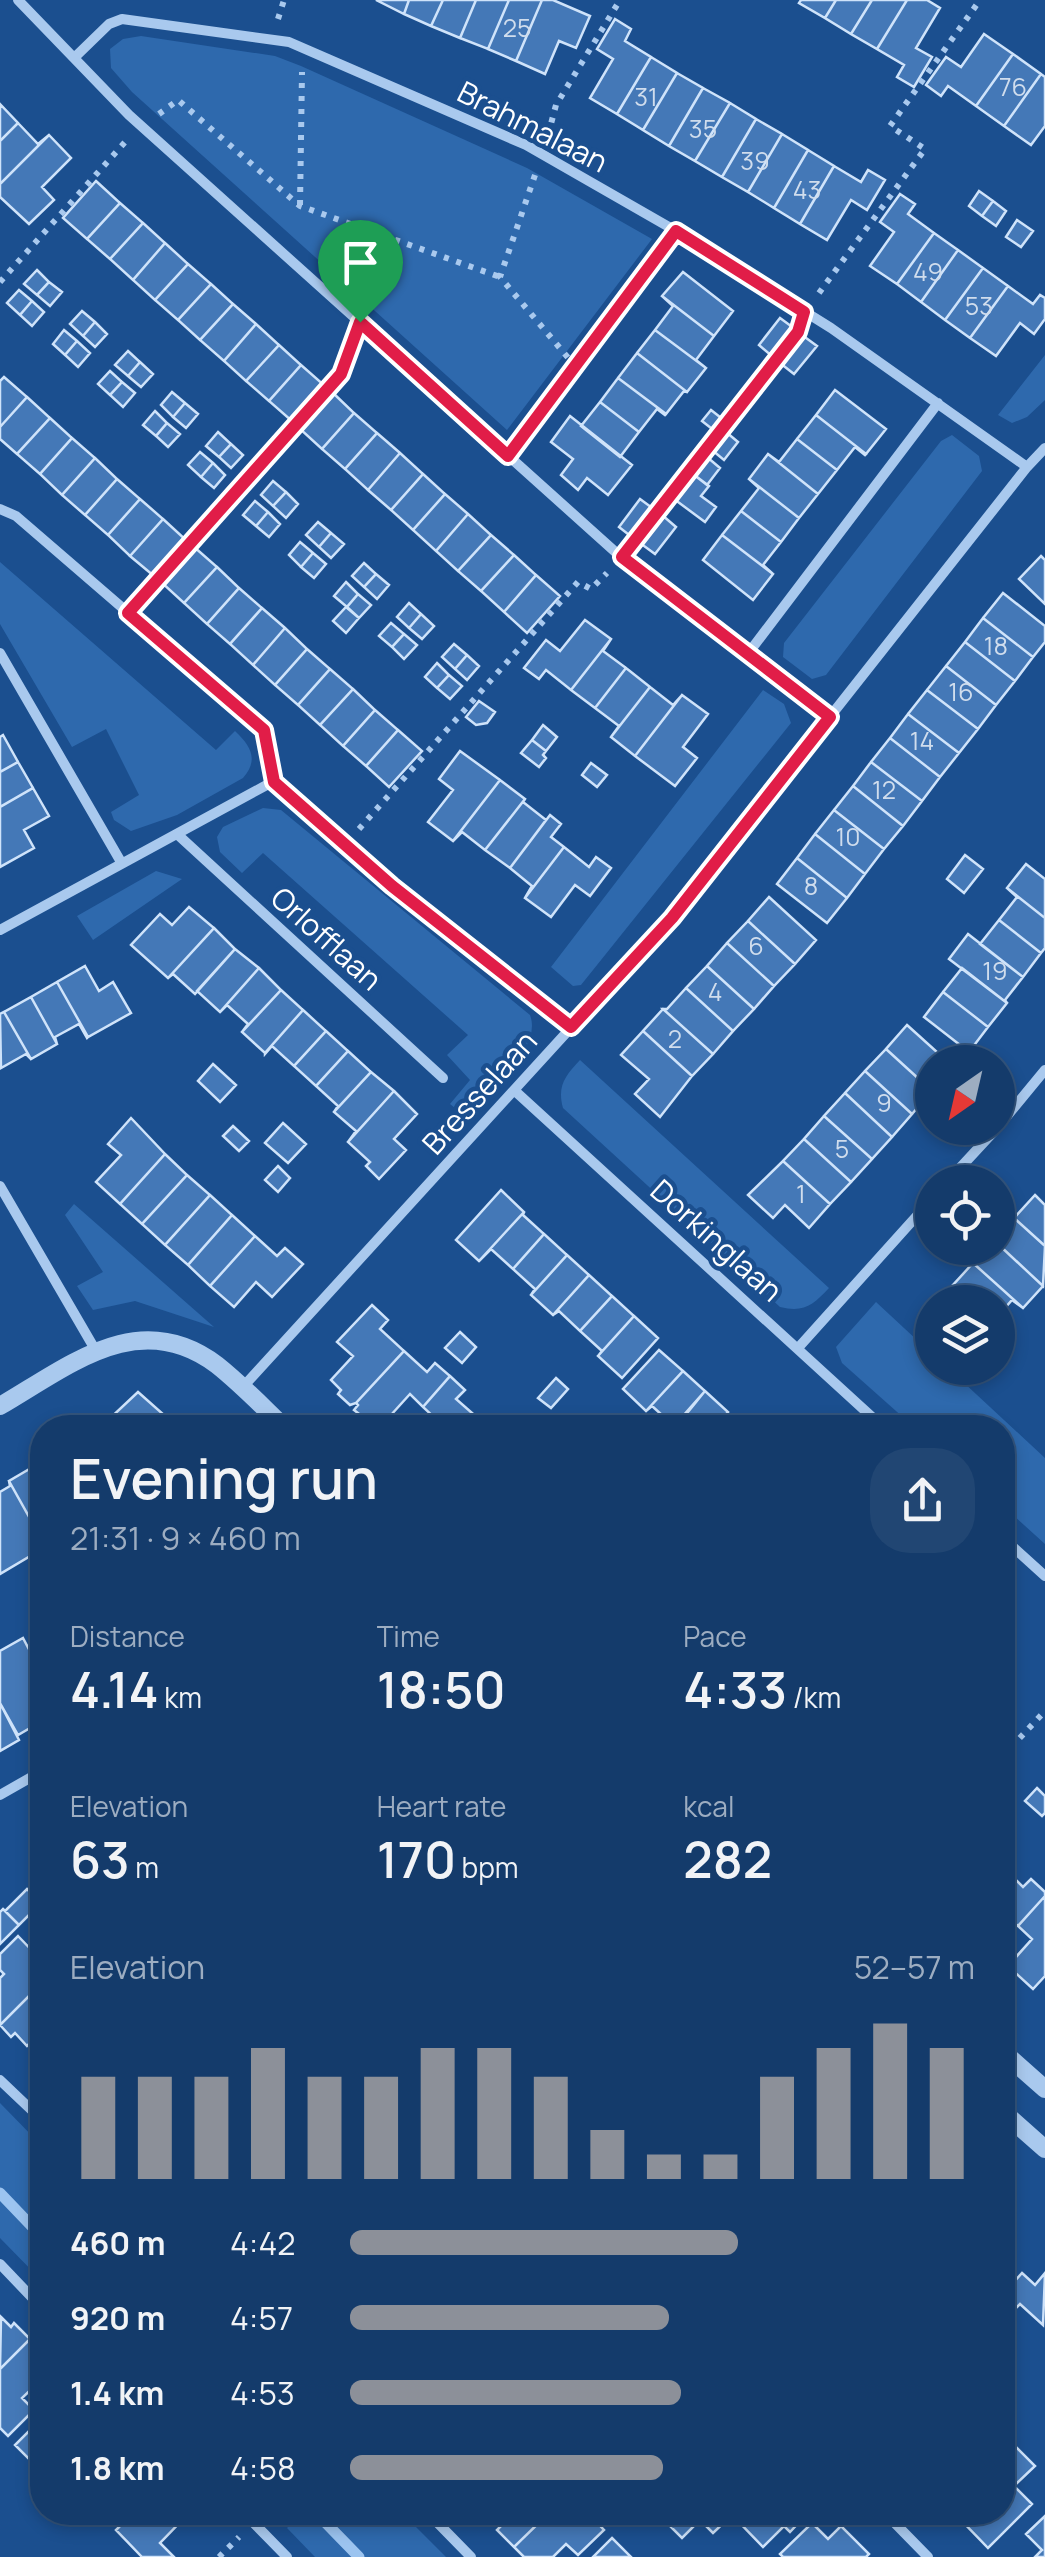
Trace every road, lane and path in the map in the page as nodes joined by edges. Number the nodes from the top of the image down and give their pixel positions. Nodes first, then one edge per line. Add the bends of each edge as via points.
1 (18, 0) edge
2 (980, 0) edge
3 (302, 48) junction
4 (74, 58) junction
5 (142, 127) junction
6 (300, 206) junction
7 (676, 231) junction
8 (387, 237) junction
9 (500, 277) dead end
10 (0, 282) edge
11 (804, 312) junction
12 (360, 322) junction
13 (938, 402) junction
14 (1045, 448) edge
15 (508, 456) junction
16 (1027, 466) junction
17 (0, 509) edge
18 (622, 557) junction
19 (128, 613) junction
20 (0, 653) edge
21 (747, 655) junction
22 (830, 717) junction
23 (274, 782) junction
24 (176, 834) junction
25 (345, 845) junction
26 (122, 862) junction
27 (0, 930) edge
28 (571, 1027) junction
29 (1045, 1070) edge
30 (443, 1078) dead end
31 (515, 1091) junction
32 (1015, 1106) edge
33 (981, 1145) edge
34 (962, 1165) edge
35 (0, 1186) edge
36 (915, 1218) edge
37 (798, 1348) junction
38 (96, 1351) junction
39 (242, 1388) junction
40 (0, 1406) edge
41 (272, 1415) edge
42 (870, 1415) edge
43 (1015, 1548) edge
44 (1045, 1576) edge
45 (1045, 1711) edge
46 (1015, 1743) edge
47 (30, 1778) edge
48 (0, 1795) edge
49 (1015, 2062) edge
50 (0, 2080) edge
51 (1045, 2089) edge
52 (30, 2109) edge
53 (1015, 2122) edge
54 (1045, 2148) edge
55 (0, 2264) edge
56 (30, 2295) edge
57 (256, 2525) edge
58 (440, 2525) edge
59 (897, 2525) edge
60 (287, 2557) edge
61 (471, 2557) edge
62 (928, 2557) edge

1 - 4 street
2 - 11 path via 890,126 925,149
3 - 4 street, Brahmalaan via 122,19
3 - 6 path
3 - 7 street, Brahmalaan via 526,144
4 - 5 street
5 - 6 path via 178,100
5 - 10 path
5 - 12 street
6 - 8 path
7 - 11 street, Brahmalaan
7 - 15 path
8 - 9 path
8 - 12 path
11 - 13 street, Brahmalaan
11 - 18 path via 798,332
12 - 15 street
12 - 19 path via 341,374
13 - 16 street, Brahmalaan
13 - 21 street
14 - 16 street, Bresselaan
15 - 18 street
16 - 22 street, Bresselaan
17 - 19 street
18 - 21 street
18 - 25 path via 591,589 578,582
19 - 23 street via 264,730
20 - 26 street
21 - 22 street
22 - 28 street, Bresselaan via 672,918
23 - 24 street
23 - 25 street
24 - 26 street
24 - 30 street, Orlofflaan
25 - 28 street
26 - 27 street
28 - 31 street, Bresselaan
29 - 32 street
31 - 37 street, Dorkinglaan
31 - 39 street, Bresselaan
33 - 34 street
35 - 38 street
36 - 37 street
37 - 42 street, Dorkinglaan
38 - 39 street via 126,1340 160,1340 216,1364
38 - 40 street
39 - 41 street
43 - 44 street
45 - 46 path
47 - 48 street
49 - 51 street
50 - 52 street
53 - 54 street
55 - 56 street
57 - 60 street
58 - 61 street
59 - 62 street

